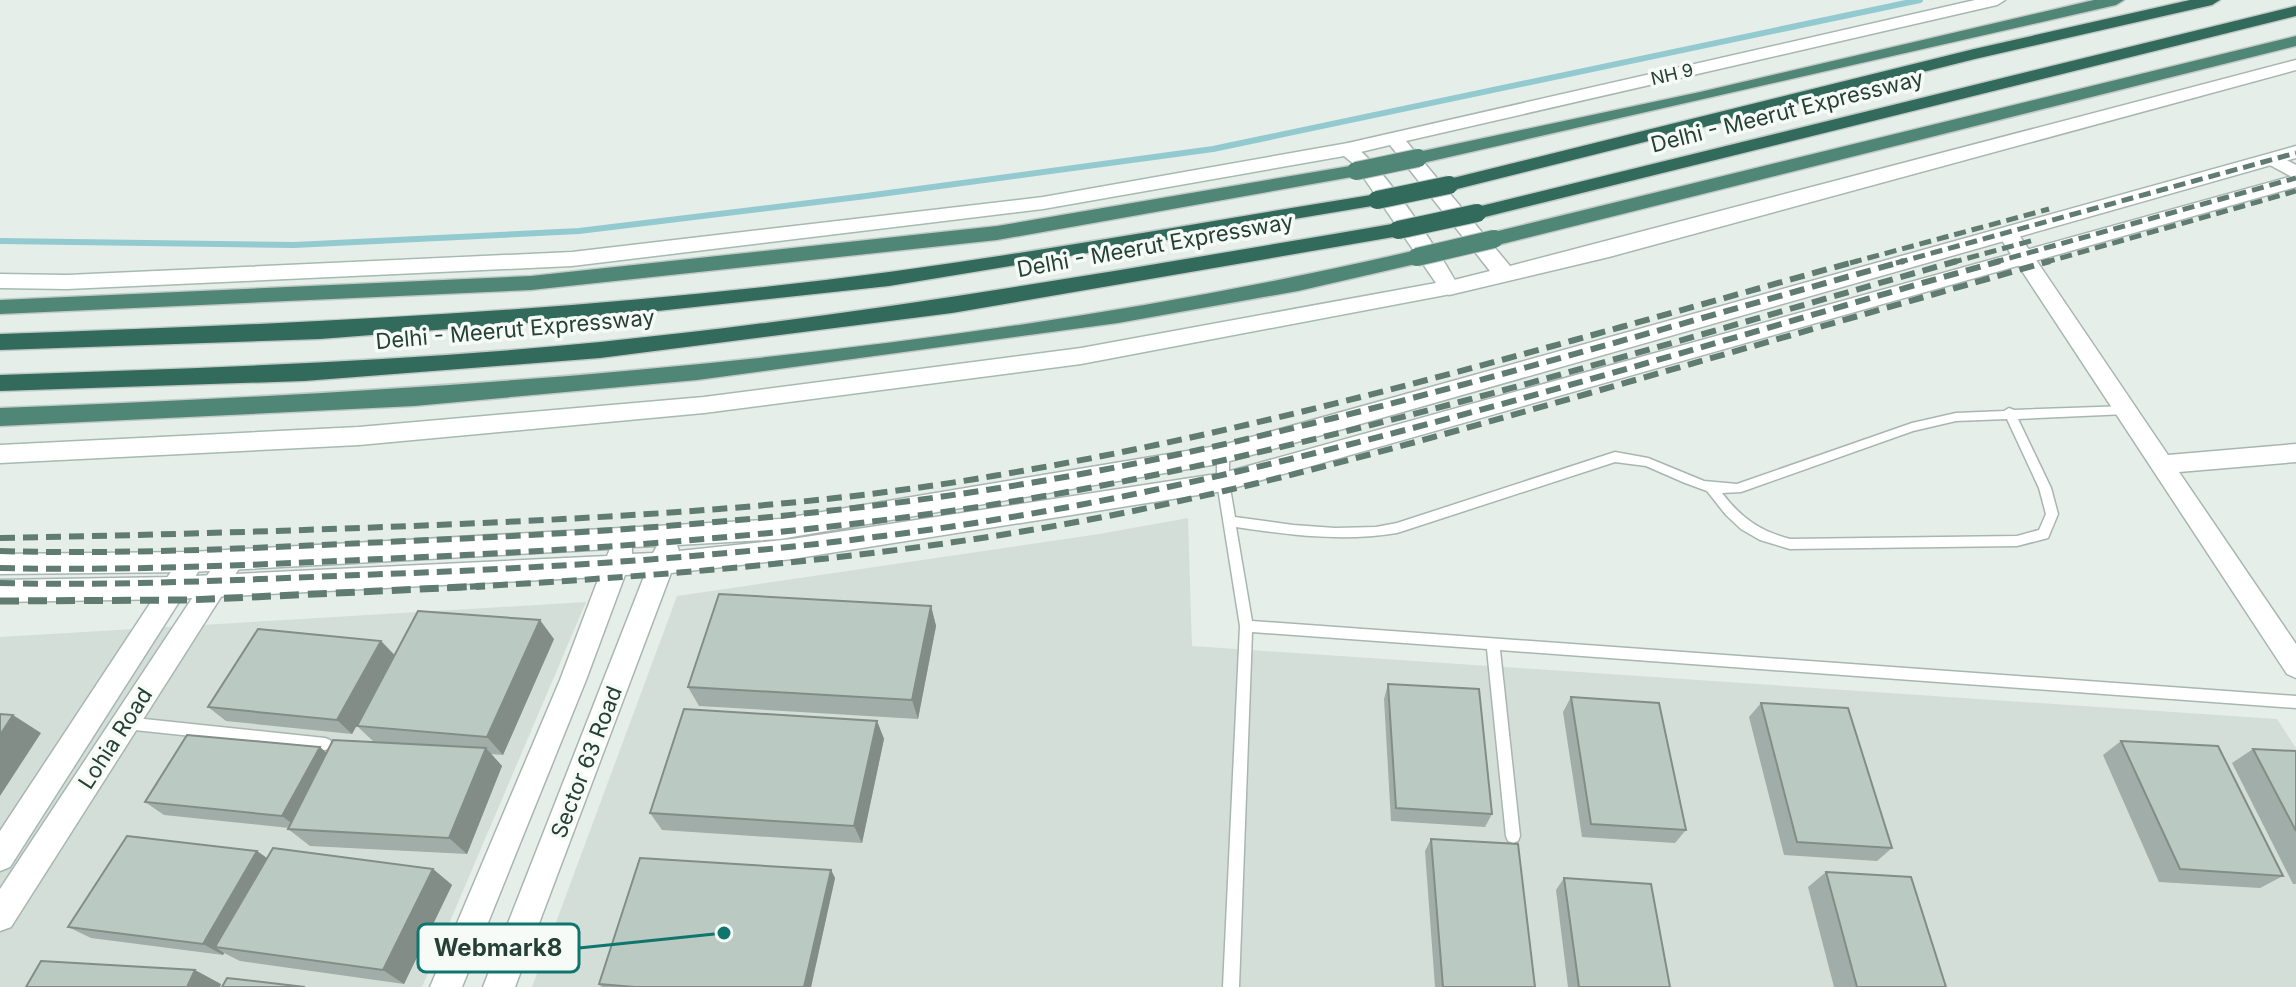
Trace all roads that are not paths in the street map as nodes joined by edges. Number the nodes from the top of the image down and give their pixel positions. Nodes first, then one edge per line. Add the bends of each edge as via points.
1 (1997, 0) edge
2 (2116, 0) edge
3 (2212, 0) edge
4 (2296, 11) edge
5 (2296, 41) edge
6 (2296, 65) edge
7 (1394, 138) junction
8 (1348, 149) junction
9 (2296, 152) edge
10 (2273, 159) junction
11 (2296, 173) edge
12 (2296, 181) edge
13 (2008, 234) junction
14 (2028, 259) junction
15 (1507, 275) junction
16 (0, 281) edge
17 (1449, 288) junction
18 (0, 307) edge
19 (0, 342) edge
20 (0, 383) edge
21 (2127, 410) junction
22 (2009, 412) junction
23 (0, 417) edge
24 (2296, 453) edge
25 (0, 454) edge
26 (1223, 454) junction
27 (2163, 464) junction
28 (1223, 482) junction
29 (1713, 490) junction
30 (1231, 521) junction
31 (671, 536) junction
32 (621, 552) junction
33 (231, 560) junction
34 (191, 562) junction
35 (664, 563) junction
36 (0, 564) edge
37 (214, 586) junction
38 (173, 588) junction
39 (0, 591) edge
40 (1246, 626) junction
41 (1493, 643) junction
42 (2296, 666) edge
43 (573, 680) junction
44 (617, 683) junction
45 (2296, 702) edge
46 (125, 723) junction
47 (325, 744) dead end
48 (1513, 836) dead end
49 (0, 857) edge
50 (0, 916) edge
51 (446, 987) edge
52 (499, 987) edge
53 (1231, 987) edge

1 - 7 street, NH 9
2 - 18 highway, bridge via 1356,171 997,233 531,283
3 - 19 highway, Delhi - Meerut Expressway, bridge via 1449,185 889,279 602,310 320,331
4 - 20 highway, Delhi - Meerut Expressway, bridge via 1477,213 952,306 600,350 304,373
5 - 23 highway, bridge via 1331,278 1068,325 553,387 301,405
6 - 15 street
7 - 8 street, NH 9
7 - 15 street
8 - 16 street, NH 9 via 1043,203 572,259
8 - 17 street via 1371,173
9 - 10 street
10 - 11 street
10 - 13 street
12 - 14 street
13 - 14 street
13 - 26 street
14 - 21 street
14 - 28 street
15 - 17 street
17 - 25 street via 1081,356 704,405 359,436
21 - 22 lane
21 - 27 street
22 - 29 lane via 1912,427 1737,489
22 - 29 lane via 2045,488 2052,514 2044,534 2017,541 1790,544 1758,536 1736,521
24 - 27 street
26 - 28 lane
26 - 31 street via 780,529
27 - 42 street
28 - 30 lane
28 - 35 street via 792,549
29 - 30 lane via 1636,457 1615,457 1363,535
30 - 40 lane
31 - 32 street
31 - 35 street, Sector 63 Road
32 - 33 street
32 - 35 street
32 - 37 street
32 - 43 street, Sector 63 Road
33 - 34 street
33 - 37 street, Lohia Road
34 - 36 street
34 - 38 street, Lohia Road
35 - 44 street, Sector 63 Road
37 - 38 street
37 - 46 street, Lohia Road
38 - 39 street
38 - 49 street, Lohia Road
40 - 41 lane
40 - 53 lane
41 - 45 lane
41 - 48 lane
43 - 44 street
43 - 51 street, Sector 63 Road
44 - 52 street, Sector 63 Road
46 - 47 lane
46 - 50 street, Lohia Road

